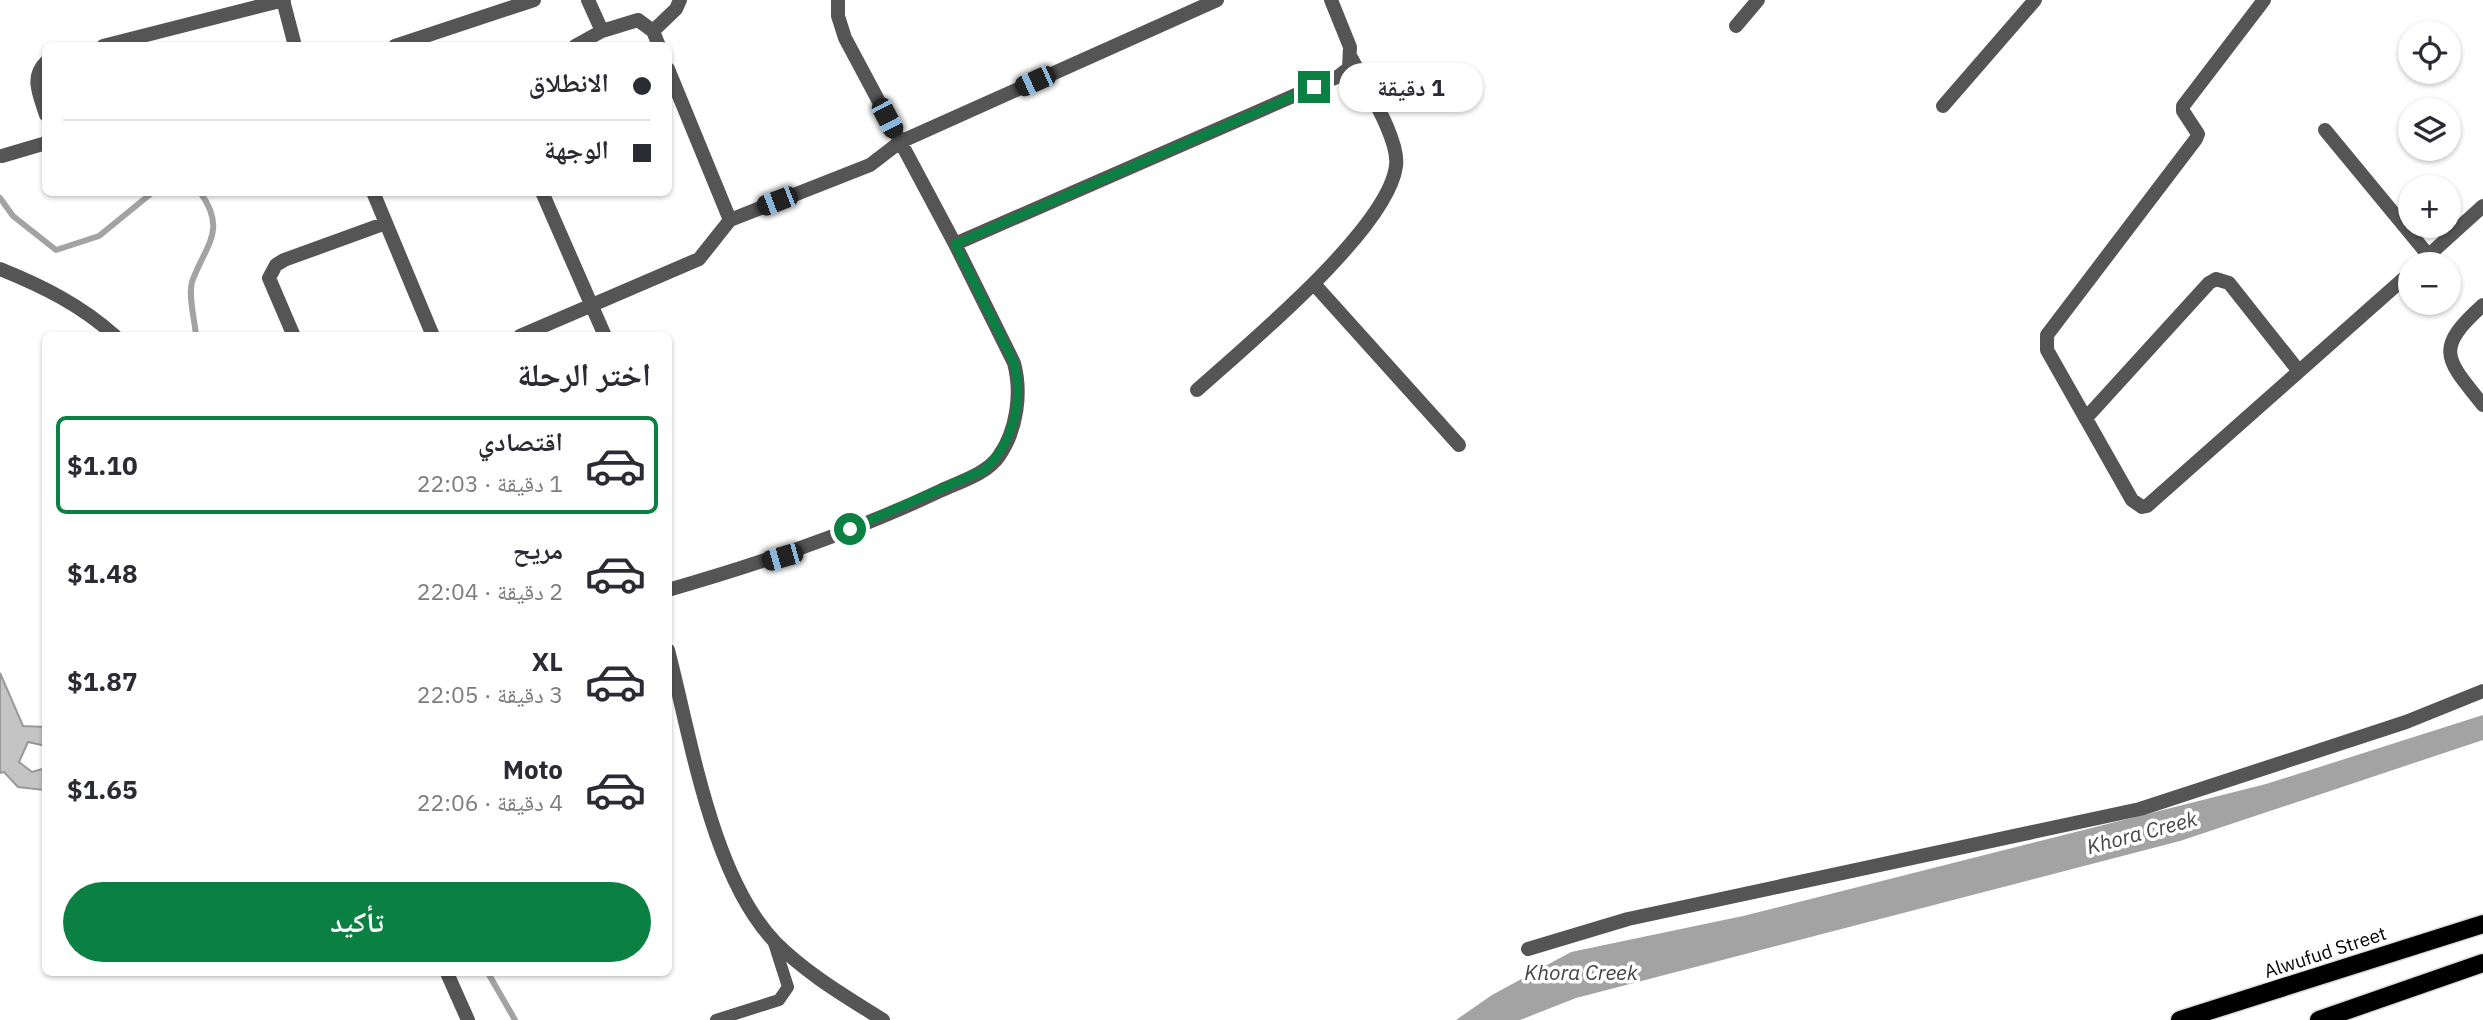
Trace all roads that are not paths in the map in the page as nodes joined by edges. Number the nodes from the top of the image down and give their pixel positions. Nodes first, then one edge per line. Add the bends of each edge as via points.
1 (284, 0) edge
2 (534, 0) edge
3 (588, 0) edge
4 (680, 0) edge
5 (838, 0) edge
6 (1217, 0) edge
7 (1331, 0) edge
8 (1758, 0) edge
9 (2035, 0) edge
10 (2264, 0) edge
11 (1736, 26) dead end
12 (602, 31) junction
13 (653, 31) junction
14 (119, 42) edge
15 (294, 42) edge
16 (407, 42) edge
17 (582, 42) edge
18 (657, 42) edge
19 (1352, 59) junction
20 (42, 66) edge
21 (672, 79) edge
22 (42, 101) edge
23 (1943, 106) dead end
24 (2325, 130) dead end
25 (900, 142) junction
26 (42, 144) edge
27 (2, 156) edge
28 (375, 196) edge
29 (544, 196) edge
30 (2483, 206) edge
31 (730, 220) junction
32 (386, 223) junction
33 (955, 244) junction
34 (2418, 252) edge
35 (2433, 252) edge
36 (0, 269) edge
37 (2398, 283) edge
38 (1314, 284) junction
39 (592, 303) junction
40 (2483, 304) edge
41 (111, 332) edge
42 (292, 332) edge
43 (431, 332) edge
44 (529, 332) edge
45 (603, 332) edge
46 (2298, 370) junction
47 (1197, 390) dead end
48 (2483, 405) edge
49 (2086, 418) junction
50 (1459, 445) dead end
51 (672, 589) edge
52 (672, 665) edge
53 (2483, 691) edge
54 (2483, 924) edge
55 (773, 940) junction
56 (1528, 949) dead end
57 (2483, 963) edge
58 (448, 976) edge
59 (468, 1020) edge
60 (716, 1020) edge
61 (883, 1020) edge
62 (2180, 1020) edge
63 (2322, 1020) edge

1 - 14 street
1 - 15 street
2 - 16 street
3 - 12 street
4 - 13 street
5 - 25 street via 845,38
6 - 25 street
7 - 19 street
8 - 11 street
9 - 23 street
10 - 49 street via 2183,106 2198,134 2196,139 2048,335 2047,350
12 - 13 street via 638,20
12 - 17 street
13 - 18 street
19 - 33 street via 1339,76
19 - 38 street via 1394,145 1397,164 1383,201
20 - 22 street via 36,80
21 - 31 street
24 - 34 street
25 - 31 street via 870,165
25 - 33 street
26 - 27 street
28 - 32 street
29 - 39 street
30 - 35 street
31 - 39 street via 699,259
32 - 42 street via 284,260 271,270 269,278
32 - 43 street
33 - 51 street via 1019,382 1016,413 999,456 984,470 918,501 782,557
36 - 41 street via 45,287
37 - 46 street
38 - 47 street
38 - 50 street
39 - 44 street
39 - 45 street
40 - 48 street via 2455,332 2450,347 2452,363
46 - 49 street via 2147,506 2132,500
46 - 49 street via 2229,283 2216,279
52 - 55 street via 724,858 740,894
53 - 56 street via 2406,722 2140,809 1628,919
54 - 62 main road, Alwufud Street
55 - 60 lane via 788,987 779,1000
55 - 61 street via 816,978
57 - 63 main road
58 - 59 street

